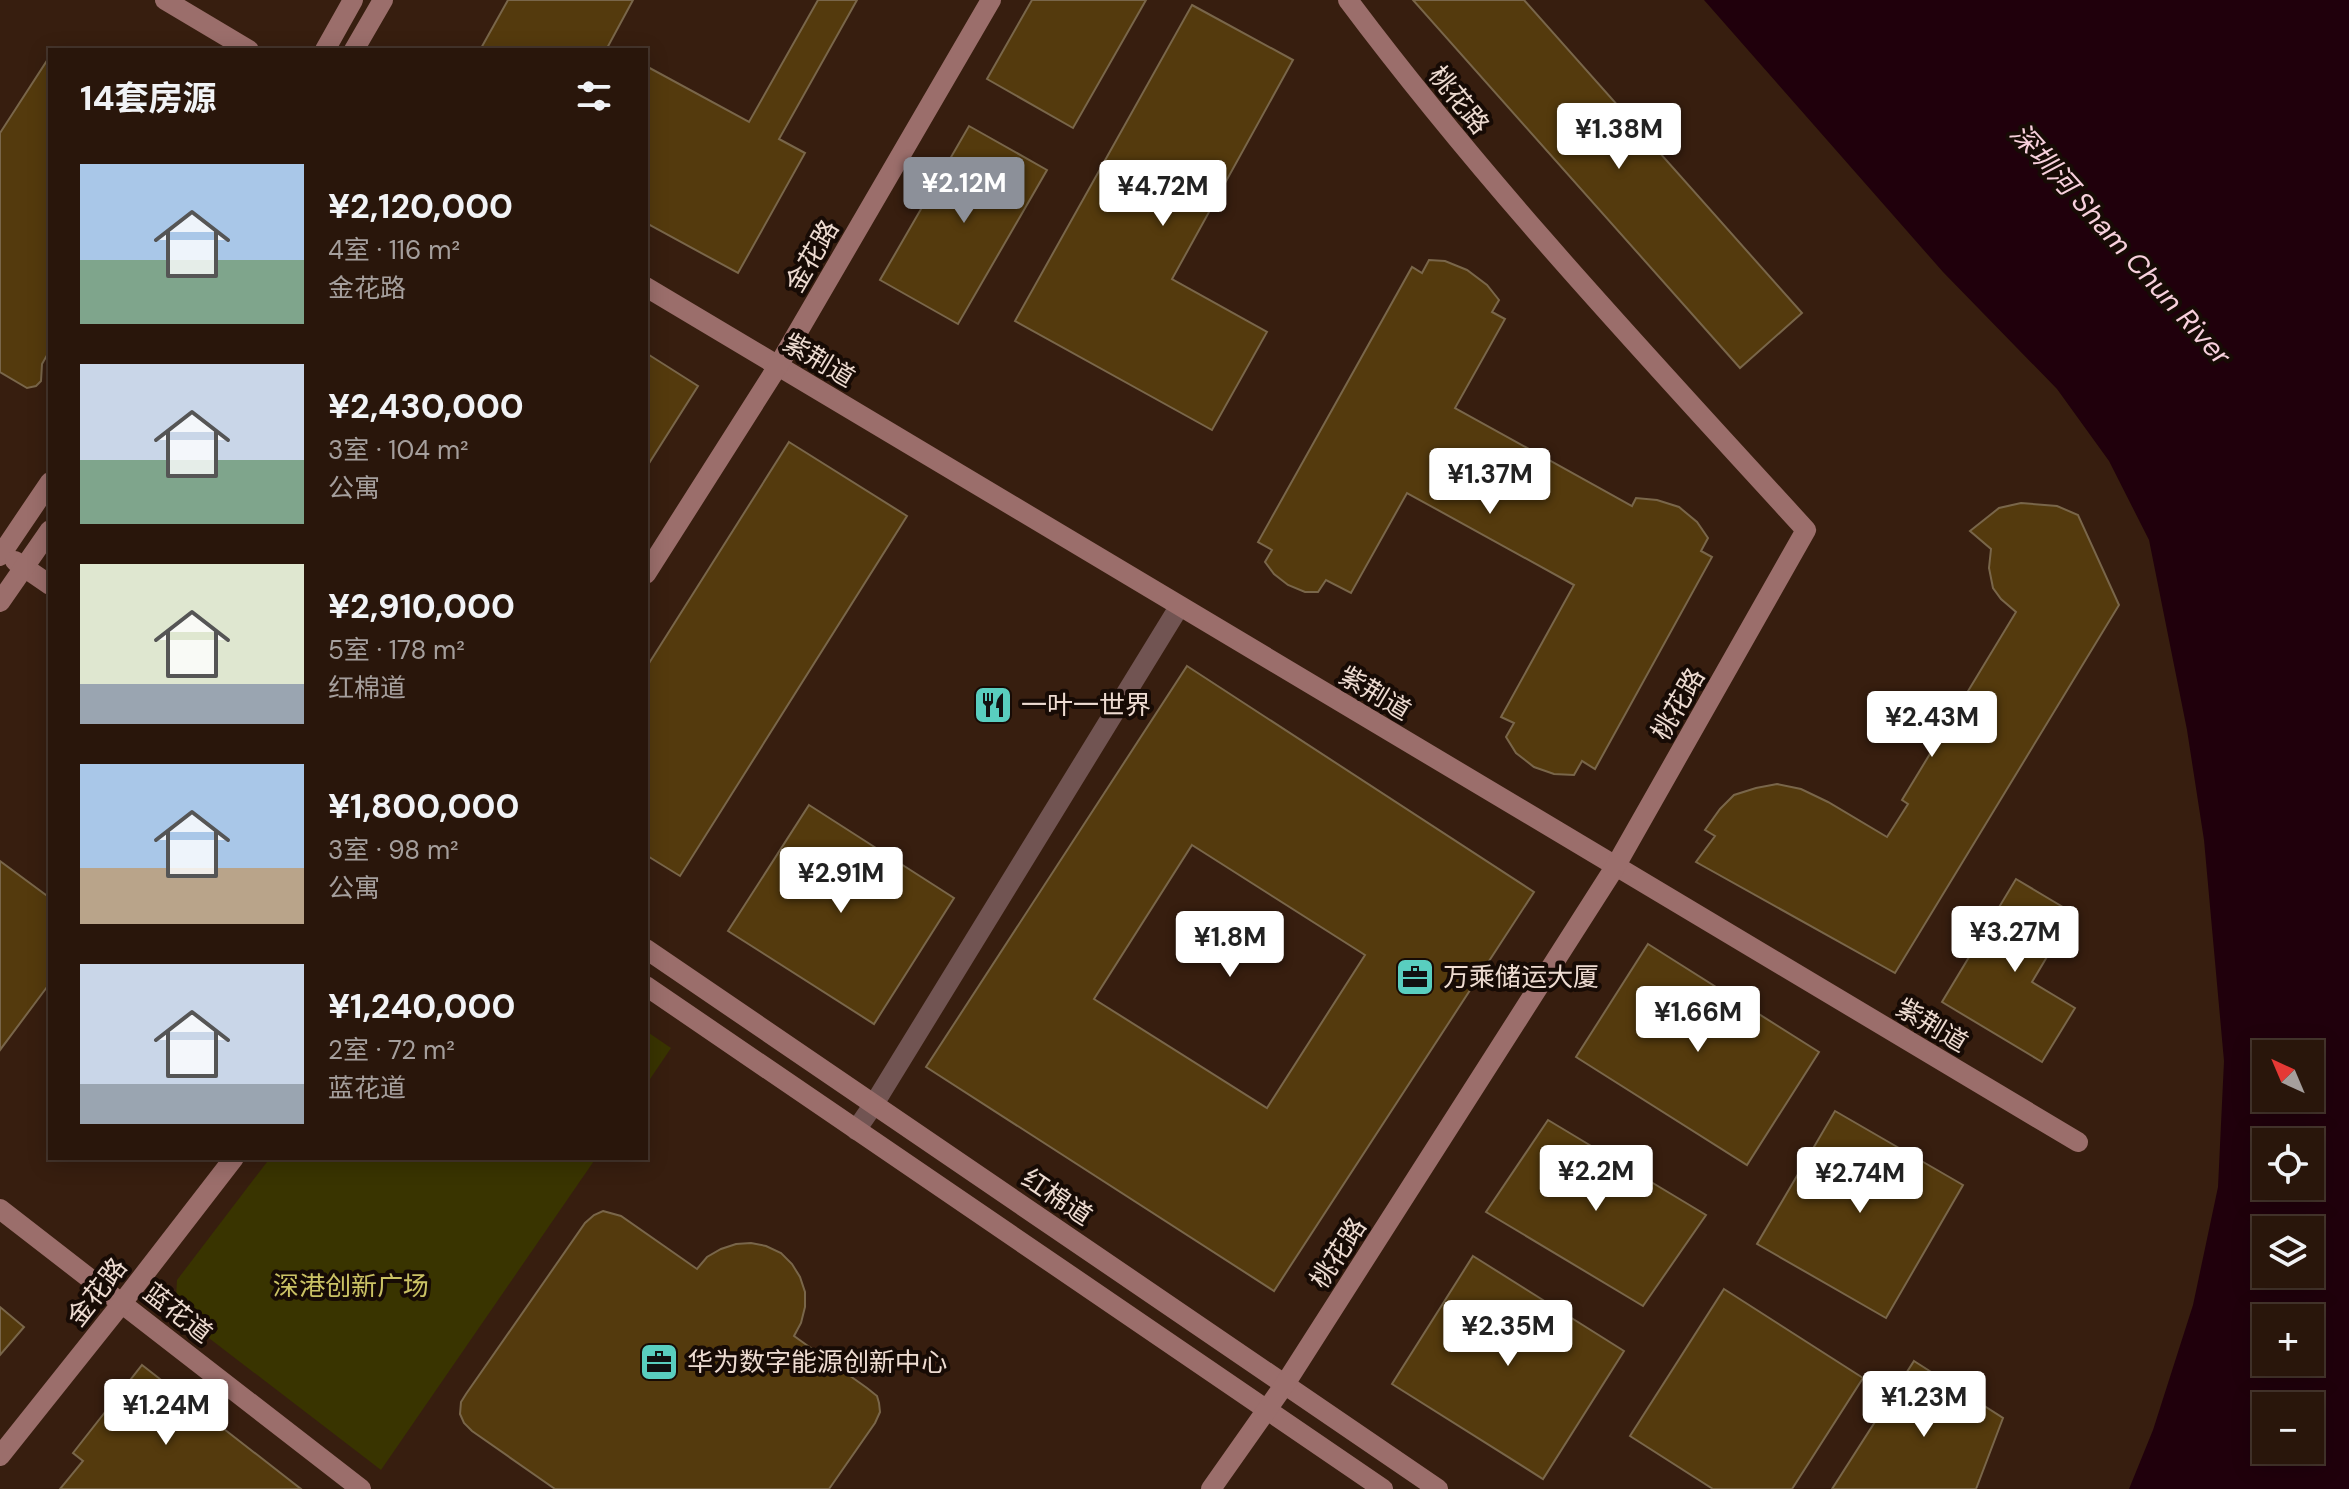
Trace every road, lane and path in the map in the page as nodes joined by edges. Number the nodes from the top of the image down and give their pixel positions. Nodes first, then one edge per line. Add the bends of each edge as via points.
1 (165, 0) edge
2 (353, 0) edge
3 (383, 0) edge
4 (991, 0) edge
5 (1348, 0) edge
6 (246, 48) edge
7 (326, 48) edge
8 (355, 48) edge
9 (648, 288) edge
10 (778, 366) junction
11 (48, 485) edge
12 (22, 524) junction
13 (48, 537) edge
14 (1, 554) edge
15 (24, 567) junction
16 (648, 571) edge
17 (48, 584) edge
18 (0, 602) edge
19 (1179, 607) junction
20 (1615, 867) junction
21 (648, 950) edge
22 (648, 987) edge
23 (874, 1104) junction
24 (856, 1130) junction
25 (2078, 1142) dead end
26 (232, 1160) edge
27 (0, 1209) edge
28 (122, 1303) junction
29 (1285, 1384) junction
30 (1267, 1410) junction
31 (0, 1456) edge
32 (361, 1489) edge
33 (1211, 1489) edge
34 (1383, 1489) edge
35 (1438, 1489) edge

1 - 6 main road
2 - 7 main road
3 - 8 main road
4 - 10 main road, 金花路
5 - 20 main road, 桃花路 via 1457,140 1806,530
9 - 10 main road, 紫荆道
10 - 16 main road, 金花路
10 - 19 main road, 紫荆道
11 - 12 main road
12 - 13 main road
12 - 14 main road
13 - 15 main road
14 - 15 main road
15 - 17 main road
15 - 18 main road
19 - 20 main road, 紫荆道
19 - 23 street
20 - 25 main road, 紫荆道
20 - 29 main road, 桃花路
21 - 23 main road, 红棉道
22 - 24 main road
23 - 24 street
23 - 29 main road, 红棉道
24 - 30 main road
26 - 28 main road, 金花路
27 - 28 main road, 蓝花道
28 - 31 main road, 金花路
28 - 32 main road, 蓝花道
29 - 30 main road, 桃花路
29 - 35 main road, 红棉道
30 - 33 main road, 桃花路
30 - 34 main road

